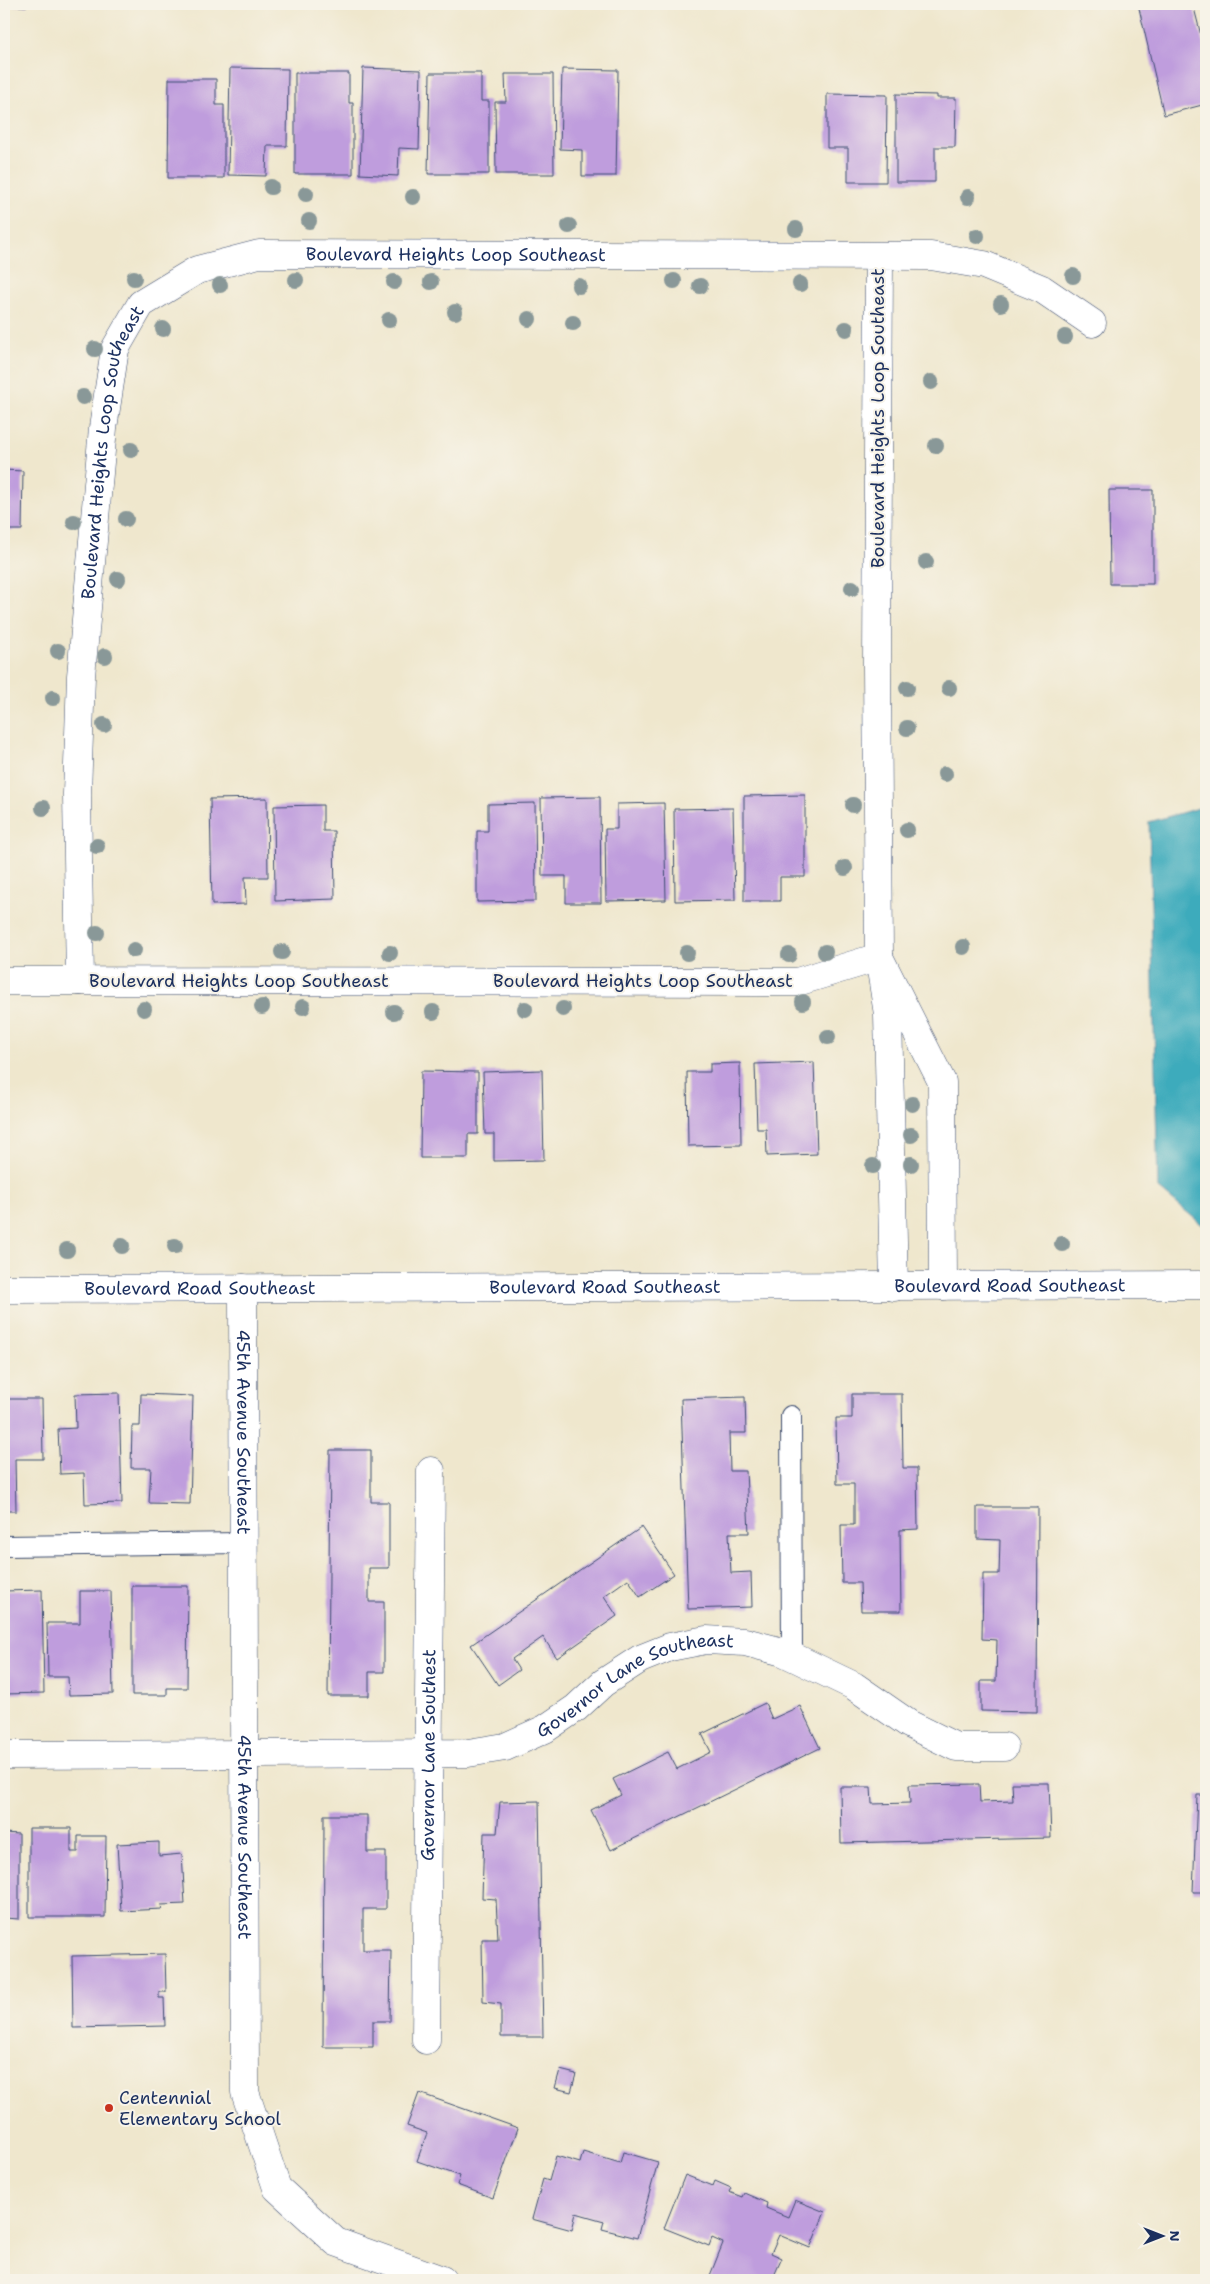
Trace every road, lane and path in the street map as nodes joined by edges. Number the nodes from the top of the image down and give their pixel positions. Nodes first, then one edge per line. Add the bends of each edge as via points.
1 (880, 257) junction
2 (1092, 323) dead end
3 (880, 958) junction
4 (4, 981) edge
5 (80, 981) junction
6 (1206, 1285) edge
7 (943, 1286) junction
8 (894, 1287) junction
9 (243, 1288) junction
10 (4, 1289) edge
11 (792, 1416) dead end
12 (431, 1471) dead end
13 (243, 1543) junction
14 (4, 1546) edge
15 (792, 1656) junction
16 (1004, 1747) dead end
17 (244, 1754) junction
18 (427, 1754) junction
19 (4, 1755) edge
20 (426, 2040) dead end
21 (442, 2280) edge

1 - 2 street via 931,256 984,265 1042,289
1 - 3 street, Boulevard Heights Loop Southeast via 877,665
1 - 5 street, Boulevard Heights Loop Southeast via 259,254 197,270 141,304 115,348 103,428 81,676 77,794
3 - 5 street, Boulevard Heights Loop Southeast via 797,982
3 - 7 street, Boulevard Heights Loop Southeast via 942,1082
3 - 8 street, Boulevard Heights Loop Southeast via 888,1014
4 - 5 street
6 - 7 street, Boulevard Road Southeast
7 - 8 street, Boulevard Road Southeast
8 - 9 street, Boulevard Road Southeast
9 - 10 street, Boulevard Road Southeast
9 - 13 street, 45th Avenue Southeast
11 - 15 lane
12 - 18 street, Governor Lane Southest
13 - 14 lane
13 - 17 street, 45th Avenue Southeast
15 - 16 street, Governor Lane Southeast via 854,1686 909,1724 956,1747
15 - 18 street, Governor Lane Southeast via 745,1642 706,1640 670,1647 640,1660 603,1683 576,1708 537,1733 505,1747 468,1753
17 - 18 street, Governor Lane Southeast
17 - 19 street, Governor Lane Southeast
17 - 21 street, 45th Avenue Southeast via 245,2092 277,2188 336,2242
18 - 20 street, Governor Lane Southest

